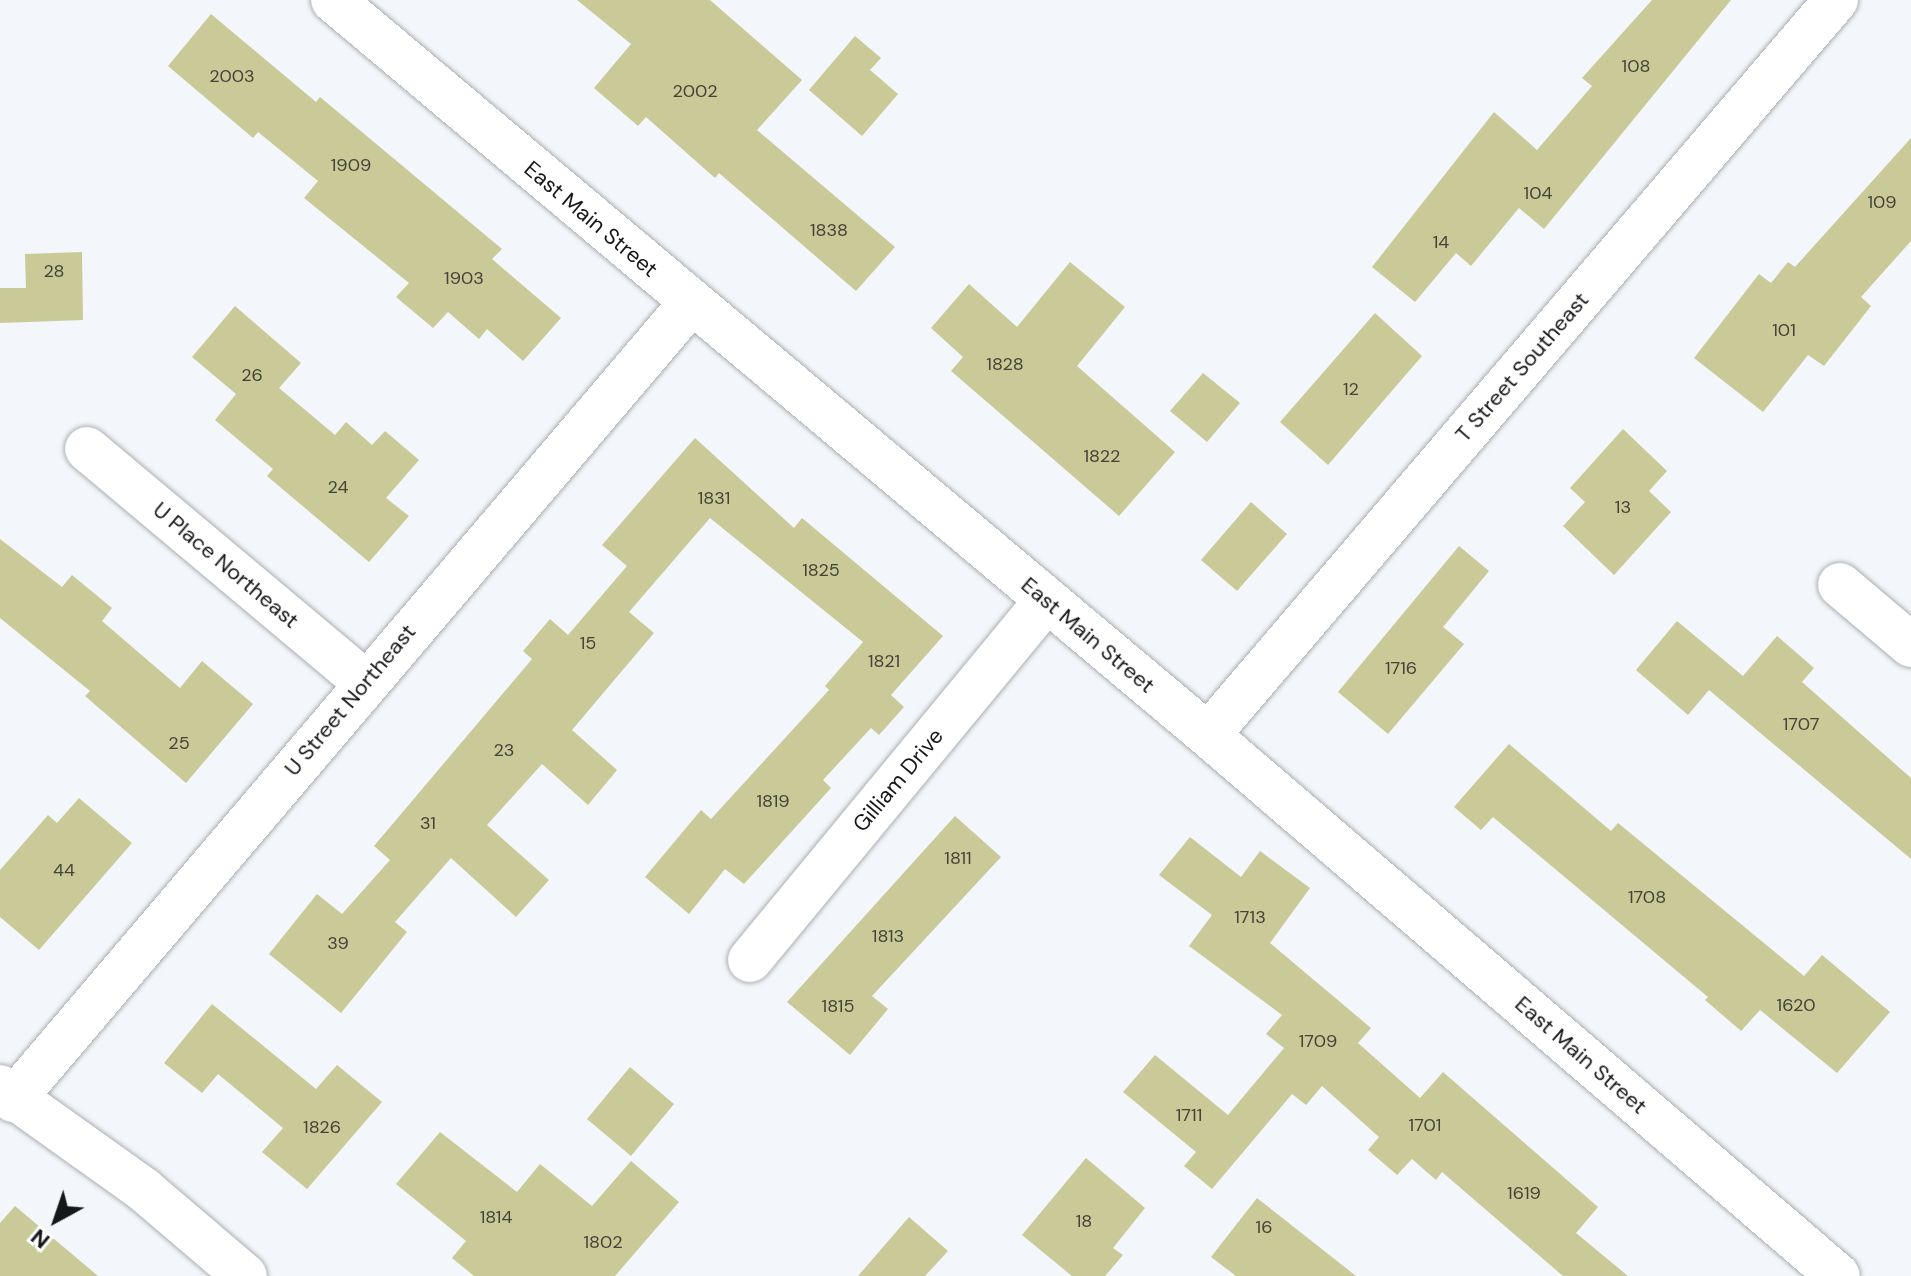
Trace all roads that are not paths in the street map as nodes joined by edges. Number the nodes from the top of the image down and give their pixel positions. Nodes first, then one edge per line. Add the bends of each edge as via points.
1 (333, 0) edge
2 (1836, 0) edge
3 (690, 304) junction
4 (87, 449) dead end
5 (1840, 585) dead end
6 (1047, 600) junction
7 (1911, 645) edge
8 (365, 682) junction
9 (1208, 735) junction
10 (750, 960) dead end
11 (7, 1094) edge
12 (245, 1276) edge
13 (1838, 1276) edge

1 - 3 street, East Main Street
2 - 9 street, T Street Southeast
3 - 6 street, East Main Street
3 - 8 street, U Street Northeast
4 - 8 street, U Place Northeast
5 - 7 street
6 - 9 street, East Main Street
6 - 10 street, Gilliam Drive
8 - 11 street, U Street Northeast
9 - 13 street, East Main Street
11 - 12 street via 143,1189

